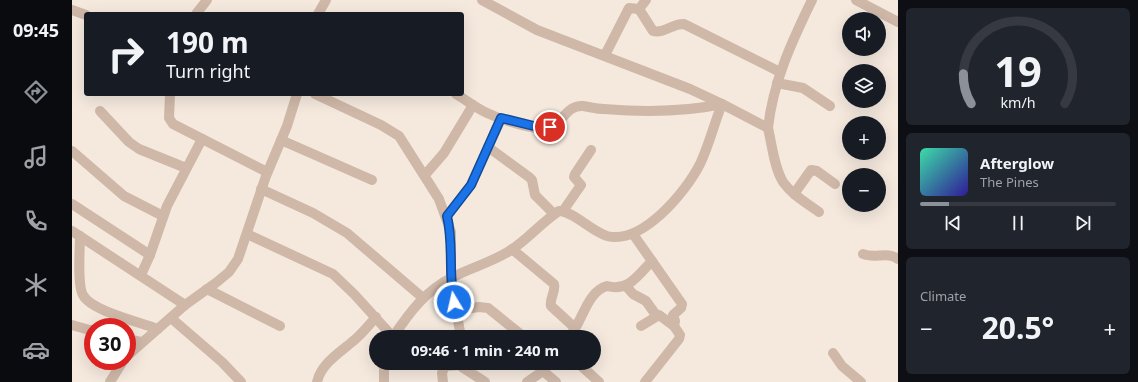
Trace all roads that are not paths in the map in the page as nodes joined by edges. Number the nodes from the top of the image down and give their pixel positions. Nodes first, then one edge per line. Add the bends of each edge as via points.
1 (207, 0) edge
2 (326, 0) edge
3 (482, 0) edge
4 (646, 0) edge
5 (812, 0) edge
6 (856, 0) edge
7 (639, 9) junction
8 (72, 10) edge
9 (198, 12) edge
10 (319, 12) edge
11 (84, 14) edge
12 (898, 22) edge
13 (604, 55) junction
14 (780, 72) junction
15 (777, 83) junction
16 (170, 96) edge
17 (296, 96) edge
18 (319, 96) edge
19 (459, 96) edge
20 (722, 104) junction
21 (473, 105) junction
22 (830, 106) dead end
23 (100, 112) dead end
24 (501, 118) junction
25 (768, 128) junction
26 (202, 139) junction
27 (281, 140) junction
28 (488, 147) junction
29 (591, 150) dead end
30 (72, 151) edge
31 (186, 168) junction
32 (267, 172) junction
33 (424, 175) junction
34 (372, 180) dead end
35 (835, 184) dead end
36 (261, 189) junction
37 (794, 194) junction
38 (72, 204) edge
39 (559, 212) junction
40 (819, 212) dead end
41 (163, 216) junction
42 (447, 216) junction
43 (76, 233) edge
44 (247, 234) junction
45 (633, 234) junction
46 (512, 249) junction
47 (863, 254) dead end
48 (150, 255) junction
49 (898, 259) edge
50 (652, 261) junction
51 (141, 275) junction
52 (452, 277) junction
53 (626, 286) junction
54 (207, 289) junction
55 (423, 298) junction
56 (185, 305) junction
57 (456, 310) junction
58 (656, 315) junction
59 (376, 317) junction
60 (171, 318) junction
61 (72, 325) edge
62 (280, 326) dead end
63 (641, 326) dead end
64 (674, 326) junction
65 (84, 328) edge
66 (158, 329) junction
67 (387, 330) edge
68 (398, 330) edge
69 (460, 330) edge
70 (515, 330) edge
71 (572, 330) edge
72 (573, 330) edge
73 (136, 341) edge
74 (141, 342) junction
75 (136, 347) edge
76 (833, 353) dead end
77 (117, 370) edge
78 (384, 370) edge
79 (443, 370) edge
80 (469, 370) edge
81 (542, 370) edge
82 (548, 370) edge
83 (586, 370) edge
84 (235, 380) edge
85 (110, 382) edge
86 (317, 382) edge
87 (384, 382) edge
88 (442, 382) edge
89 (485, 382) edge
90 (527, 382) edge
91 (556, 382) edge
92 (599, 382) edge
93 (645, 382) edge
94 (861, 382) edge

1 - 9 street
2 - 10 street
3 - 13 street via 537,30
4 - 7 street
5 - 14 street
6 - 12 street
7 - 13 street via 629,8
7 - 14 street via 653,31 660,32 684,24
8 - 11 street
13 - 20 street via 708,96
14 - 15 street
15 - 22 street via 803,88
15 - 25 street
16 - 26 street via 169,118 173,124
17 - 27 street
18 - 33 street via 399,136
19 - 21 street
20 - 24 street via 706,108 659,110 574,107 557,123 542,128
20 - 25 street
20 - 45 street via 700,163 690,181 680,195 658,216
21 - 24 street
21 - 33 street via 444,153
23 - 31 street via 129,142
24 - 28 street
25 - 37 street via 778,172
26 - 31 street
26 - 32 street
27 - 32 street
27 - 34 street
28 - 39 street via 529,177 535,195
28 - 42 street via 471,185
29 - 39 street via 574,177 581,185
30 - 41 street via 124,196
31 - 41 street
32 - 36 street
33 - 42 street
35 - 37 street via 817,171 811,170
36 - 44 street
36 - 55 street via 338,226
37 - 40 street
38 - 48 street
39 - 45 street via 607,236
39 - 46 street
41 - 48 street
42 - 52 street via 451,232
43 - 51 street
43 - 66 street via 82,294 91,304
44 - 54 street via 238,259 229,272
44 - 59 street via 333,274
45 - 50 street
46 - 52 street
46 - 71 street via 554,284 551,306 573,325
47 - 49 street via 874,257 890,255
48 - 51 street
50 - 53 street
50 - 64 street via 682,304 681,308 673,313
51 - 56 street
52 - 55 street
52 - 57 street
53 - 58 street via 633,294 643,299
53 - 72 street via 608,286 597,291
54 - 56 street
54 - 62 street
55 - 68 street
56 - 60 street
57 - 69 street
57 - 70 street via 479,306 488,308
58 - 63 street
58 - 64 street via 661,315
59 - 67 street
59 - 86 street via 329,361
60 - 66 street
60 - 84 street
61 - 65 street
64 - 93 street via 680,335 679,339
66 - 74 street
73 - 74 street
74 - 75 street
76 - 94 street via 842,366
77 - 85 street
78 - 87 street
79 - 88 street
80 - 89 street
81 - 90 street
82 - 91 street
83 - 92 street

